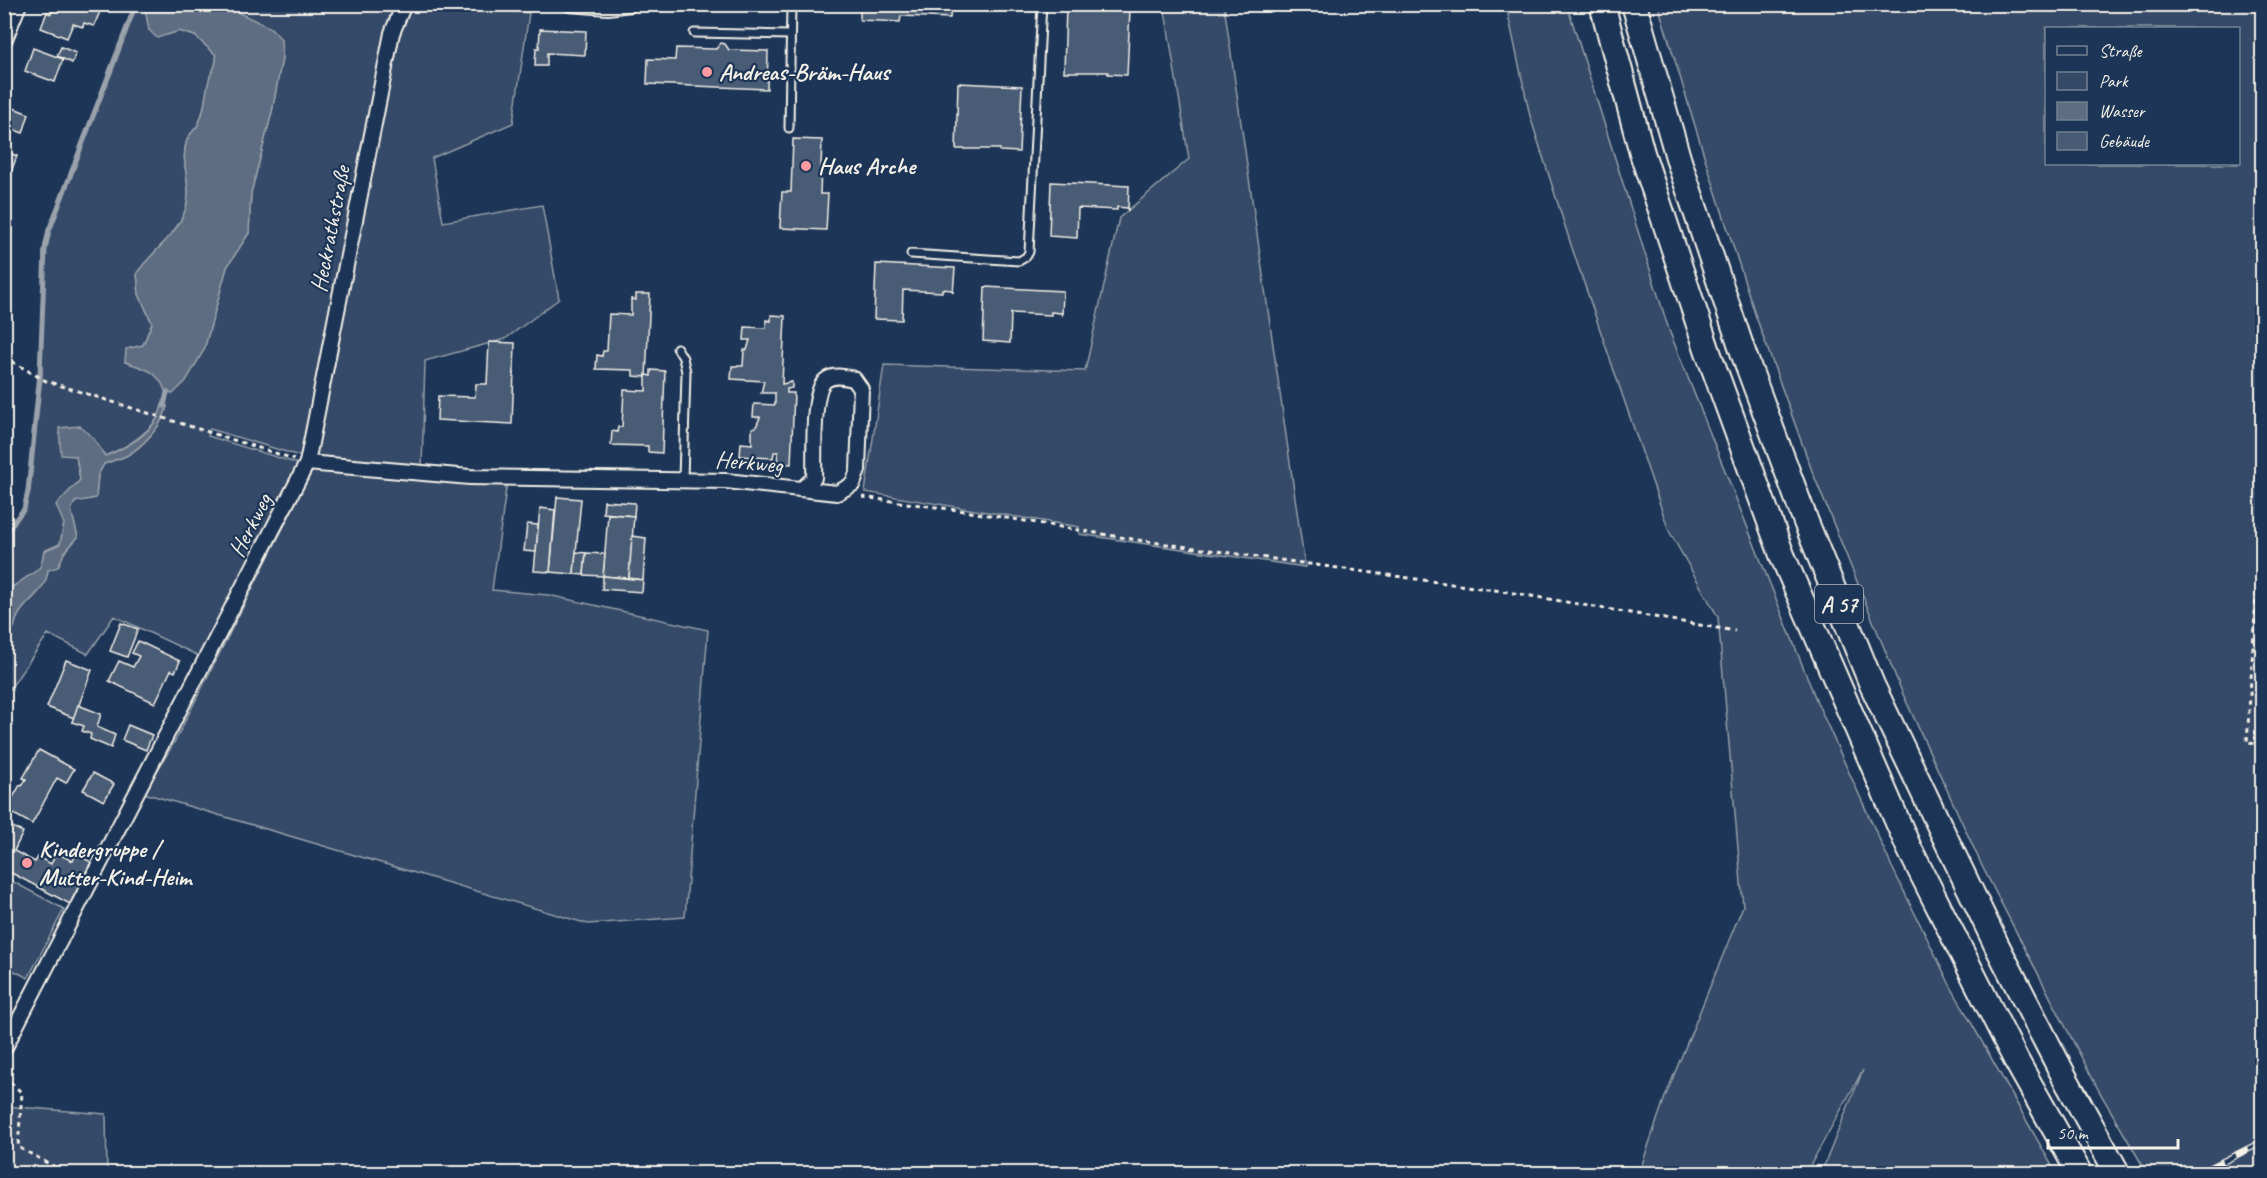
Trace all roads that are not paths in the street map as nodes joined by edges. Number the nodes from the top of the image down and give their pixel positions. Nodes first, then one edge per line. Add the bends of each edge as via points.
1 (19, 4) edge
2 (404, 4) edge
3 (570, 4) edge
4 (630, 4) edge
5 (791, 4) edge
6 (1042, 4) edge
7 (1602, 4) edge
8 (1634, 4) edge
9 (694, 33) dead end
10 (790, 35) junction
11 (5, 40) edge
12 (789, 128) dead end
13 (910, 254) dead end
14 (677, 348) dead end
15 (307, 463) junction
16 (683, 480) junction
17 (802, 489) junction
18 (4, 1049) edge
19 (2080, 1173) edge
20 (2118, 1173) edge

1 - 11 street
2 - 15 street, Heckrathstraße via 392,33
3 - 4 street
5 - 10 lane
6 - 13 lane via 1029,252 1019,261
7 - 19 highway, A 57 via 1645,164 1782,555 1909,848 2016,1060
8 - 20 highway, A 57 via 1679,161 1744,355 1863,663 1997,946
9 - 10 lane
10 - 12 lane
14 - 16 lane via 686,372
15 - 16 street, Herkweg via 470,477
15 - 18 street, Herkweg
16 - 17 street, Herkweg
17 - 17 street, Herkweg via 837,493 852,484 858,470 861,389 854,379 831,376 823,381 817,397 814,478

